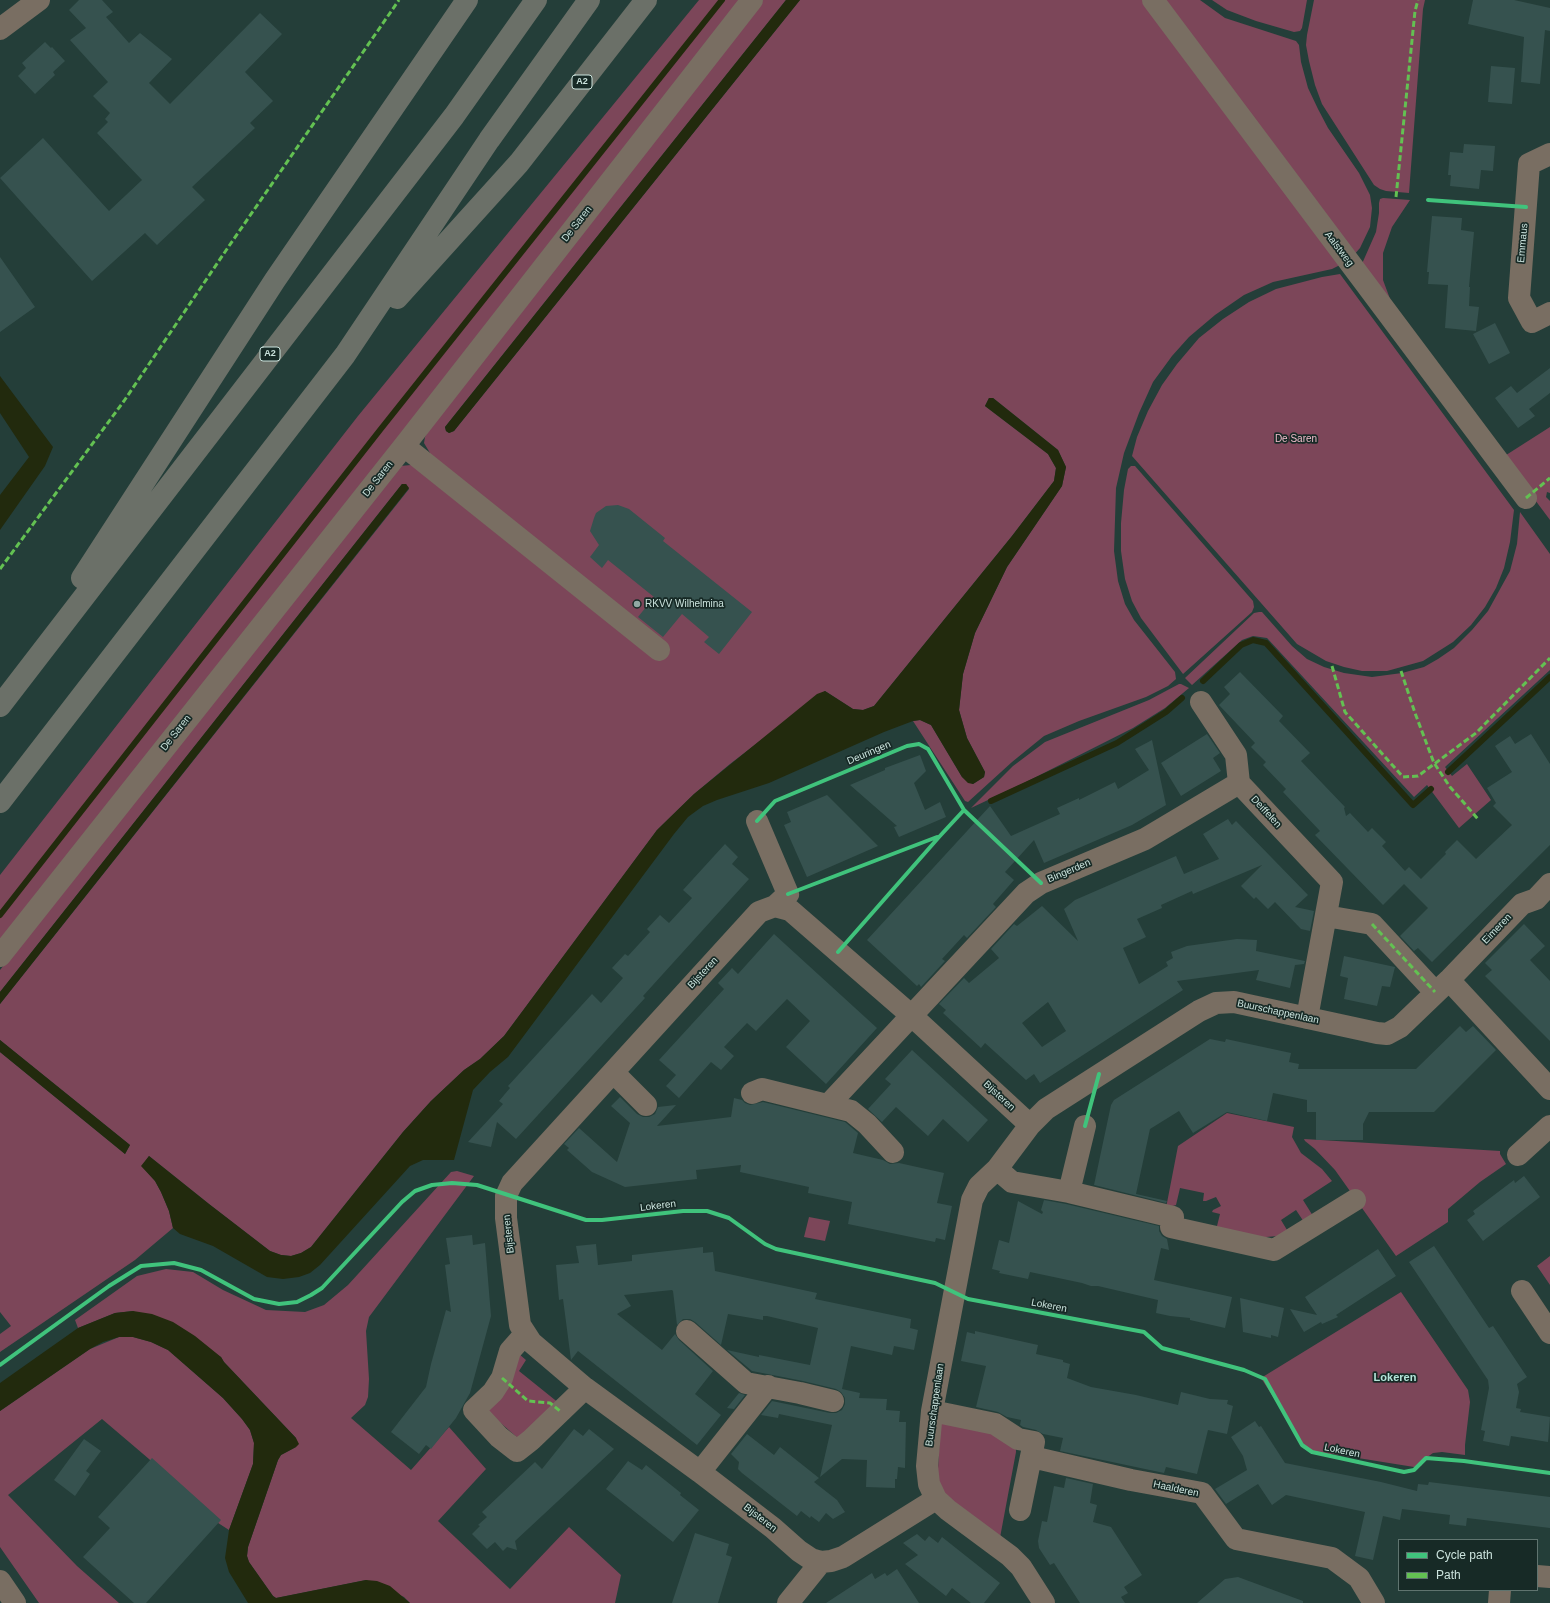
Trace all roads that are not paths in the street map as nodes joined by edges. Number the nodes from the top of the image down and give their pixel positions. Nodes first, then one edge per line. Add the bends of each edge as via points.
1 (39, 0) edge
2 (467, 0) edge
3 (536, 0) edge
4 (589, 0) edge
5 (646, 0) edge
6 (752, 0) edge
7 (1152, 0) edge
8 (0, 29) edge
9 (1550, 154) edge
10 (1550, 312) edge
11 (345, 356) junction
12 (404, 446) junction
13 (1526, 498) dead end
14 (659, 650) dead end
15 (1201, 702) dead end
16 (0, 705) edge
17 (1239, 783) junction
18 (0, 802) edge
19 (757, 821) dead end
20 (1550, 884) edge
21 (775, 906) junction
22 (1326, 916) junction
23 (0, 956) edge
24 (1442, 986) junction
25 (912, 1016) junction
26 (1307, 1018) junction
27 (613, 1072) junction
28 (1550, 1089) edge
29 (752, 1093) dead end
30 (829, 1104) junction
31 (646, 1105) dead end
32 (1030, 1125) junction
33 (1085, 1126) dead end
34 (1550, 1126) edge
35 (893, 1152) dead end
36 (1518, 1155) dead end
37 (997, 1169) junction
38 (1069, 1192) junction
39 (1355, 1200) dead end
40 (1522, 1291) dead end
41 (687, 1331) dead end
42 (1550, 1333) edge
43 (525, 1334) junction
44 (768, 1386) junction
45 (585, 1388) junction
46 (833, 1401) dead end
47 (932, 1411) junction
48 (1032, 1457) junction
49 (700, 1472) junction
50 (936, 1499) junction
51 (1020, 1510) dead end
52 (821, 1562) junction
53 (1538, 1576) edge
54 (1550, 1577) edge
55 (0, 1582) edge
56 (1500, 1591) edge
57 (15, 1603) edge
58 (788, 1603) edge
59 (1044, 1603) edge
60 (1374, 1603) edge
61 (1499, 1603) edge

1 - 8 street
2 - 16 highway, A2 via 275,280
3 - 16 highway, A2 via 454,116
4 - 11 highway, A2 via 489,140
5 - 11 highway, A2 via 518,163
6 - 12 street, De Saren
7 - 13 street, Aalstweg
9 - 10 street, Emmaus via 1529,164 1519,298 1532,322
11 - 18 highway, A2
12 - 14 street
12 - 23 street, De Saren
15 - 17 street via 1236,755
17 - 22 street, Deiffelen via 1332,882
17 - 25 street, Bingerden via 1145,839 1041,883 1031,890
19 - 21 street via 788,894
20 - 24 street, Eimeren via 1536,899 1522,904
21 - 25 street, Bijsteren via 790,910
21 - 27 street, Bijsteren via 759,912
22 - 24 street via 1372,924
22 - 26 street, Deiffelen
24 - 26 street, Buurschappenlaan via 1400,1027 1387,1034
24 - 28 street
25 - 30 street, Bingerden
25 - 32 street, Bijsteren
26 - 32 street, Buurschappenlaan via 1234,1002 1216,1003 1099,1074 1046,1109
27 - 31 street
27 - 43 street, Bijsteren via 512,1182 506,1196 506,1218 520,1325
29 - 30 street via 762,1088
30 - 35 street via 851,1111
32 - 37 street, Buurschappenlaan
33 - 38 street
34 - 36 street
37 - 38 street via 1012,1182
37 - 47 street, Buurschappenlaan via 979,1186 972,1200
38 - 39 street via 1174,1217 1172,1227 1274,1250
40 - 42 street
41 - 44 street via 746,1382
43 - 45 street, Bijsteren
43 - 45 street via 510,1351 502,1378 493,1392 474,1410 499,1436 517,1451
44 - 46 street
44 - 49 street
45 - 49 street, Bijsteren
47 - 48 street via 995,1424 1018,1439 1034,1442
47 - 50 street, Buurschappenlaan via 927,1466 929,1484
48 - 51 street
48 - 60 street, Haalderen via 1202,1493 1236,1539 1332,1558 1359,1578
49 - 52 street, Bijsteren via 799,1551
50 - 52 street via 843,1557
50 - 59 street, Buurschappenlaan via 1010,1556 1021,1567
52 - 58 street
53 - 54 street
55 - 57 street
56 - 61 street

